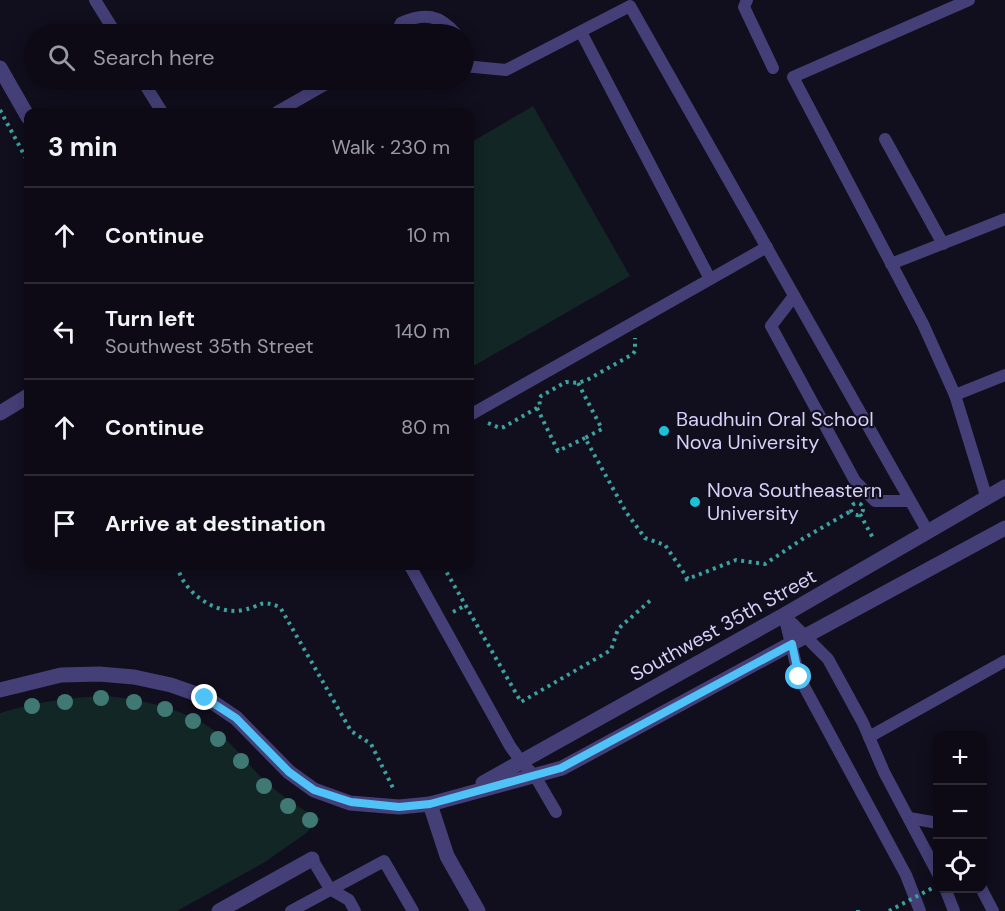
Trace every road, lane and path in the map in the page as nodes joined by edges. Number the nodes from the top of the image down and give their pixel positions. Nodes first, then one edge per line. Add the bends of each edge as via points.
1 (95, 0) edge
2 (747, 0) edge
3 (969, 0) edge
4 (110, 24) edge
5 (401, 24) edge
6 (448, 24) edge
7 (580, 32) junction
8 (474, 67) edge
9 (0, 68) edge
10 (773, 68) dead end
11 (148, 90) edge
12 (316, 90) edge
13 (160, 108) edge
14 (285, 108) edge
15 (0, 110) edge
16 (24, 110) edge
17 (885, 139) dead end
18 (24, 155) edge
19 (1005, 219) edge
20 (942, 244) junction
21 (767, 247) junction
22 (891, 264) junction
23 (710, 279) junction
24 (794, 296) junction
25 (635, 334) dead end
26 (1005, 375) edge
27 (578, 383) junction
28 (954, 395) junction
29 (24, 398) edge
30 (537, 408) junction
31 (0, 413) edge
32 (474, 413) edge
33 (482, 425) dead end
34 (585, 438) junction
35 (1005, 487) edge
36 (987, 499) junction
37 (910, 501) junction
38 (851, 511) junction
39 (860, 514) junction
40 (1005, 528) edge
41 (928, 532) junction
42 (874, 540) dead end
43 (178, 570) edge
44 (412, 570) edge
45 (445, 570) edge
46 (653, 598) dead end
47 (784, 615) junction
48 (799, 640) junction
49 (1005, 661) edge
50 (0, 690) edge
51 (869, 737) junction
52 (522, 763) junction
53 (535, 776) junction
54 (460, 796) junction
55 (398, 802) junction
56 (430, 804) junction
57 (556, 812) dead end
58 (909, 818) junction
59 (933, 822) edge
60 (312, 859) joint
61 (933, 864) edge
62 (933, 888) edge
63 (330, 889) junction
64 (947, 893) edge
65 (984, 893) edge
66 (219, 911) edge
67 (291, 911) edge
68 (355, 911) edge
69 (413, 911) edge
70 (478, 911) edge
71 (890, 911) edge
72 (920, 911) edge
73 (954, 911) edge
74 (993, 911) edge

1 - 4 lane
2 - 10 lane via 744,8
3 - 22 lane via 793,77
5 - 6 lane via 411,18 436,17
7 - 8 lane via 506,70
7 - 21 lane via 630,6
7 - 23 lane
9 - 16 street
11 - 13 lane
12 - 14 lane
15 - 18 path
17 - 20 lane
19 - 20 lane
20 - 22 lane
21 - 23 lane
21 - 24 lane
22 - 28 lane
23 - 32 lane
24 - 37 lane
24 - 37 lane via 771,326 855,480 875,501
25 - 27 path via 633,354
26 - 28 lane
27 - 30 path via 566,382 542,396
27 - 34 path via 602,429
28 - 36 lane
29 - 31 street
30 - 33 path via 500,428 490,422
30 - 34 path via 558,451
34 - 38 path via 626,512 645,538 665,545 686,580 736,560 765,564
35 - 36 street, Southwest 35th Street
36 - 41 street, Southwest 35th Street
37 - 41 lane
38 - 39 path
38 - 39 path via 852,506 860,504
39 - 42 path
40 - 48 street, Southwest 35th Street
41 - 47 street, Southwest 35th Street
43 - 55 path via 200,599 220,609 242,611 266,602 280,607 351,731 371,744
44 - 52 lane
45 - 46 path via 521,702 611,650 618,629
47 - 48 lane
47 - 52 street, Southwest 35th Street
48 - 51 lane via 828,659
48 - 53 street, Southwest 35th Street via 561,768
48 - 72 lane via 799,677 906,875
49 - 51 lane
50 - 55 street, Southwest 35th Street via 60,675 134,677 171,685 205,698 236,718 289,772 314,790 351,802
51 - 58 lane
52 - 53 lane
52 - 54 street, Southwest 35th Street
53 - 54 street, Southwest 35th Street
53 - 57 lane
54 - 56 street, Southwest 35th Street
55 - 56 street, Southwest 35th Street
56 - 70 street via 447,856
58 - 59 lane
58 - 61 lane
60 - 63 lane
60 - 66 street
62 - 71 path, bridge
63 - 67 lane
63 - 68 lane via 349,900
63 - 69 lane via 384,861
64 - 73 lane
65 - 74 lane

